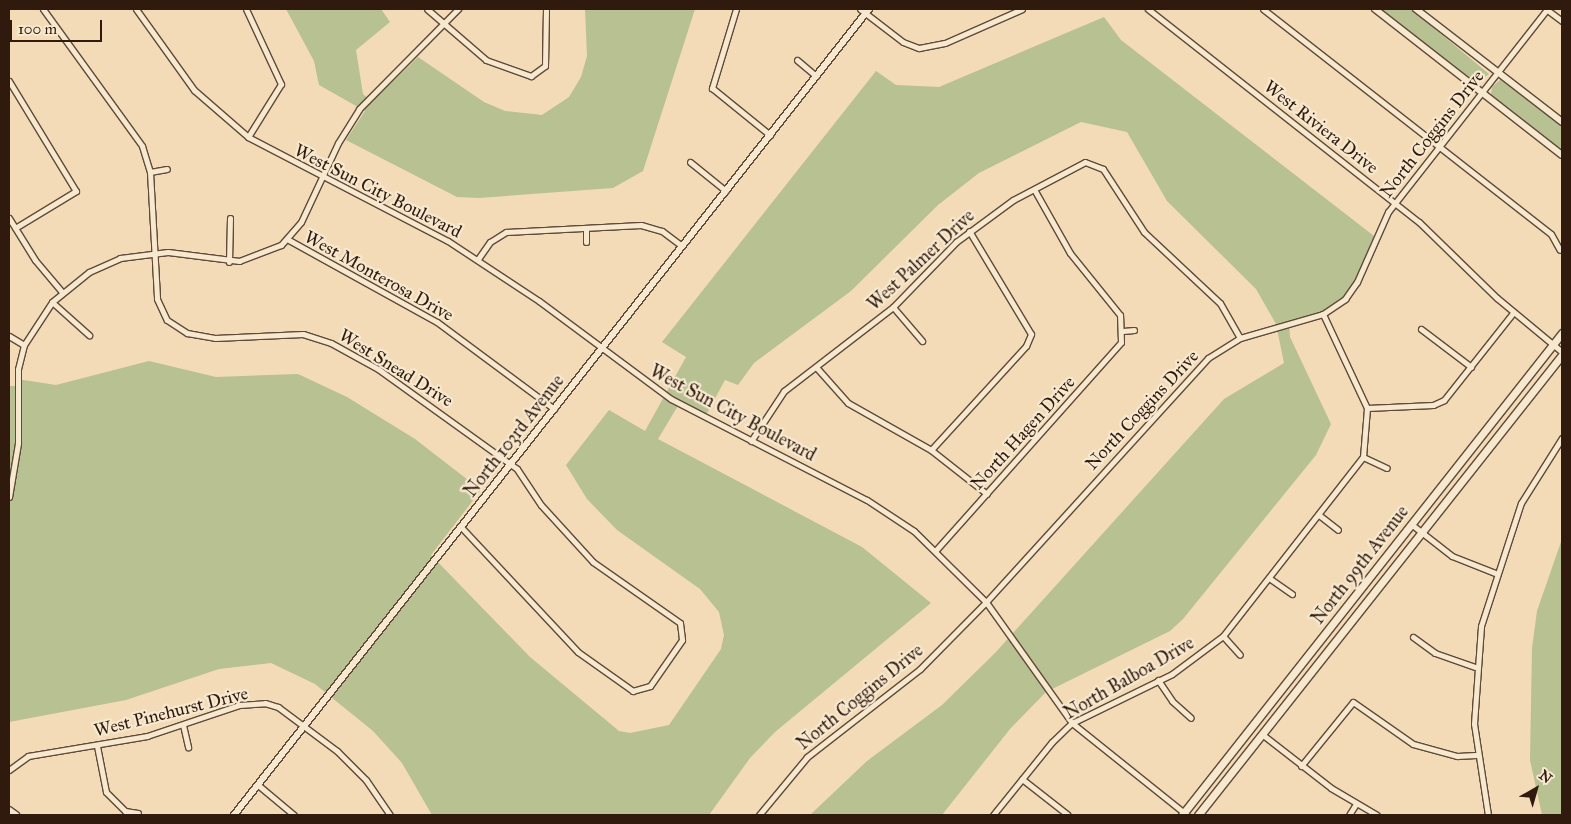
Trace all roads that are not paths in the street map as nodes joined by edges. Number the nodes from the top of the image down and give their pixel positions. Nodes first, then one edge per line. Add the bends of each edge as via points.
1 (43, 9) edge
2 (136, 9) edge
3 (246, 9) edge
4 (427, 9) edge
5 (458, 9) edge
6 (546, 9) edge
7 (736, 9) edge
8 (1022, 9) edge
9 (1148, 9) edge
10 (1263, 9) edge
11 (1375, 9) edge
12 (1416, 9) edge
13 (1547, 9) edge
14 (865, 10) edge
15 (1562, 21) edge
16 (445, 27) junction
17 (797, 60) dead end
18 (1497, 72) junction
19 (816, 76) junction
20 (9, 82) edge
21 (1482, 92) junction
22 (1562, 122) edge
23 (770, 135) junction
24 (248, 137) junction
25 (1439, 147) junction
26 (1562, 155) edge
27 (690, 162) dead end
28 (167, 169) dead end
29 (150, 172) junction
30 (321, 177) junction
31 (1034, 189) junction
32 (726, 191) junction
33 (1396, 203) junction
34 (9, 218) edge
35 (230, 218) dead end
36 (15, 228) junction
37 (586, 228) junction
38 (970, 231) junction
39 (287, 239) junction
40 (586, 242) dead end
41 (682, 246) junction
42 (1560, 250) dead end
43 (155, 252) junction
44 (478, 259) junction
45 (229, 262) junction
46 (62, 292) junction
47 (52, 302) junction
48 (893, 307) junction
49 (1513, 313) junction
50 (1323, 314) junction
51 (1421, 329) dead end
52 (1134, 330) dead end
53 (1123, 331) junction
54 (1562, 332) edge
55 (89, 335) dead end
56 (9, 336) edge
57 (1240, 338) junction
58 (922, 341) dead end
59 (24, 344) junction
60 (1553, 344) junction
61 (601, 350) junction
62 (1562, 353) edge
63 (816, 367) junction
64 (1471, 368) junction
65 (1367, 408) junction
66 (554, 409) junction
67 (1562, 438) edge
68 (751, 441) junction
69 (931, 450) junction
70 (1362, 457) junction
71 (511, 464) junction
72 (1387, 468) dead end
73 (986, 494) junction
74 (9, 497) edge
75 (1319, 515) junction
76 (1411, 524) junction
77 (461, 528) junction
78 (1338, 530) dead end
79 (1421, 533) junction
80 (936, 550) junction
81 (1495, 573) junction
82 (1270, 578) junction
83 (1292, 594) dead end
84 (986, 602) junction
85 (1223, 636) junction
86 (1413, 637) dead end
87 (1240, 655) dead end
88 (1475, 667) junction
89 (1158, 680) junction
90 (1191, 718) dead end
91 (1072, 723) junction
92 (183, 725) junction
93 (305, 726) junction
94 (1263, 735) junction
95 (97, 746) junction
96 (188, 747) dead end
97 (1476, 756) junction
98 (1301, 766) junction
99 (9, 770) edge
100 (1218, 770) junction
101 (1228, 778) junction
102 (1022, 779) junction
103 (258, 786) junction
104 (1356, 804) junction
105 (9, 810) edge
106 (138, 813) dead end
107 (1184, 814) edge
108 (16, 815) edge
109 (234, 815) edge
110 (294, 815) edge
111 (390, 815) edge
112 (759, 815) edge
113 (993, 815) edge
114 (1068, 815) edge
115 (1198, 815) edge
116 (1349, 815) edge
117 (1377, 815) edge
118 (1488, 815) edge

1 - 29 street, West Snead Drive via 142,146
2 - 24 street, West Sun City Boulevard via 194,90
3 - 24 street via 281,84
4 - 16 street
5 - 16 street
6 - 16 street via 545,66 535,75 486,60
7 - 23 street via 712,88
8 - 14 street via 945,43 919,48 903,42
9 - 33 street, West Riviera Drive
10 - 25 street
11 - 21 street
12 - 18 street
13 - 15 street
13 - 18 street, North Coggins Drive
14 - 19 street, North 103rd Avenue
16 - 30 street via 375,89 343,133
17 - 19 street
18 - 21 street, North Coggins Drive
18 - 22 street
19 - 23 street, North 103rd Avenue
20 - 36 street via 76,191
21 - 25 street, North Coggins Drive
21 - 26 street
23 - 32 street, North 103rd Avenue
24 - 30 street, West Sun City Boulevard
25 - 33 street, North Coggins Drive
25 - 42 street via 1551,234
27 - 32 street
28 - 29 street
29 - 43 street, West Snead Drive
30 - 39 street via 301,222
30 - 44 street, West Sun City Boulevard via 403,216
31 - 38 street, West Palmer Drive
31 - 53 street via 1070,253 1120,315
31 - 57 street, West Palmer Drive via 1085,162 1096,163 1144,232 1220,303
32 - 41 street, North 103rd Avenue
33 - 49 street, West Riviera Drive
33 - 50 street, North Coggins Drive via 1374,236 1357,282 1345,299
34 - 36 street
35 - 45 street
36 - 46 street
37 - 40 street
37 - 41 street via 641,225 662,231
37 - 44 street via 506,232 490,242
38 - 48 street, West Palmer Drive
38 - 69 street via 1031,334 1026,346
39 - 45 street via 255,258
39 - 66 street, West Monterosa Drive via 437,322
41 - 61 street, North 103rd Avenue
43 - 45 street
43 - 46 street via 120,258 89,272
43 - 71 street, West Snead Drive via 159,307 173,326 215,338 290,333 331,343 417,393
44 - 61 street, West Sun City Boulevard
46 - 47 street
47 - 55 street
47 - 59 street
48 - 58 street
48 - 63 street, West Palmer Drive
49 - 60 street, West Riviera Drive
49 - 64 street
50 - 57 street, North Coggins Drive
50 - 65 street
51 - 64 street
52 - 53 street
53 - 73 street, North Hagen Drive via 1117,350
54 - 60 main road, North 99th Avenue
56 - 59 street
57 - 84 street, North Coggins Drive via 1197,369
59 - 74 street via 15,398 18,443
60 - 62 street, West Riviera Drive
60 - 76 main road, North 99th Avenue
61 - 66 street, North 103rd Avenue
61 - 68 street, West Sun City Boulevard via 672,399
62 - 79 main road, North 99th Avenue
63 - 68 street, West Palmer Drive via 771,406
63 - 69 street via 848,403
64 - 65 street via 1444,400 1434,405
65 - 70 street
66 - 71 street, North 103rd Avenue
67 - 81 street via 1521,503
68 - 80 street, West Sun City Boulevard via 867,500
69 - 73 street
70 - 72 street
70 - 75 street, North Balboa Drive
71 - 77 street, North 103rd Avenue
71 - 77 street, West Snead Drive via 593,562 680,623 683,636 647,689 628,688 573,646
73 - 80 street, North Hagen Drive
75 - 78 street
75 - 82 street, North Balboa Drive
76 - 79 street
76 - 100 main road, North 99th Avenue
77 - 93 street, North 103rd Avenue
79 - 81 street via 1452,556
79 - 94 main road, North 99th Avenue
80 - 84 street, West Sun City Boulevard
81 - 88 street
82 - 83 street
82 - 85 street, North Balboa Drive
84 - 91 street, West Sun City Boulevard
84 - 112 street, North Coggins Drive via 920,669 807,757
85 - 87 street
85 - 89 street, North Balboa Drive
86 - 88 street via 1435,654
88 - 97 street
89 - 90 street via 1172,701
89 - 91 street, North Balboa Drive
91 - 102 street, North Balboa Drive
91 - 107 street, West Sun City Boulevard
92 - 93 street, West Pinehurst Drive via 239,705 265,703
92 - 95 street, West Pinehurst Drive
92 - 96 street
93 - 103 street, North 103rd Avenue
93 - 111 street, West Pinehurst Drive via 352,764
94 - 98 street
94 - 101 main road, North 99th Avenue
95 - 99 street, West Pinehurst Drive via 28,756
95 - 106 street via 106,792 125,811
97 - 98 street via 1457,756 1413,744 1353,702
97 - 118 street
98 - 104 street
100 - 101 main road
100 - 107 main road, North 99th Avenue
101 - 115 main road, North 99th Avenue
102 - 113 street, North Balboa Drive
102 - 114 street
103 - 109 street, North 103rd Avenue
103 - 110 street
104 - 116 street
104 - 117 street
105 - 108 street

